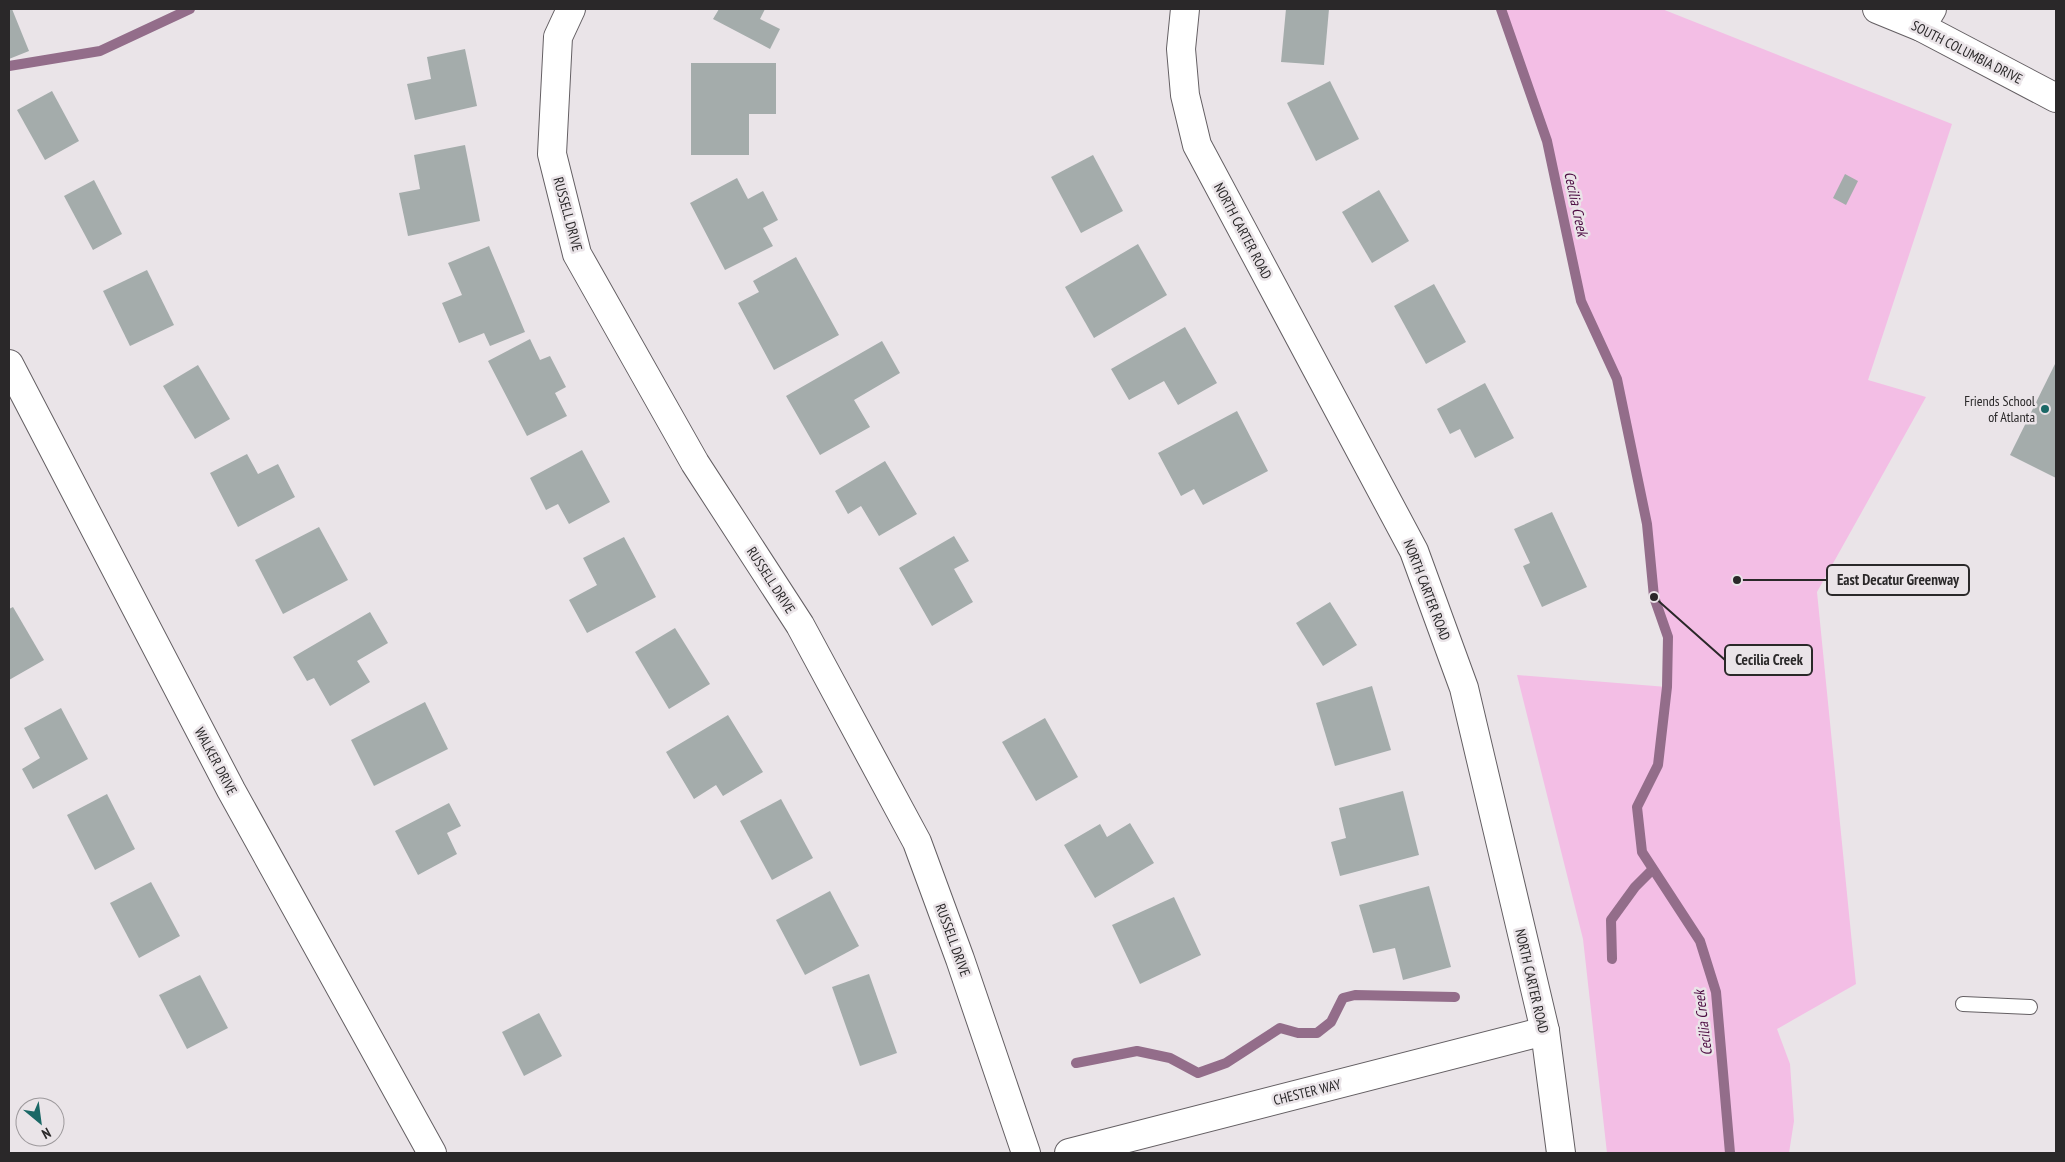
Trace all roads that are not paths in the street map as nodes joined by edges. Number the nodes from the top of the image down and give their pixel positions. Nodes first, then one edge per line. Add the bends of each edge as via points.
1 (571, 9) edge
2 (1185, 9) edge
3 (1877, 9) edge
4 (1926, 18) edge
5 (2056, 98) edge
6 (9, 364) edge
7 (1964, 1004) dead end
8 (2030, 1007) dead end
9 (1545, 1032) junction
10 (432, 1153) edge
11 (1026, 1153) edge
12 (1069, 1153) edge
13 (1561, 1153) edge

1 - 11 street, RUSSELL DRIVE via 558,37 552,154 577,254 695,463 800,625 917,842
2 - 9 street, NORTH CARTER ROAD via 1182,49 1185,95 1197,145 1414,551 1464,688
3 - 4 street, SOUTH COLUMBIA DRIVE
4 - 5 street, SOUTH COLUMBIA DRIVE
6 - 10 street, WALKER DRIVE via 232,790
7 - 8 lane
9 - 12 street, CHESTER WAY
9 - 13 street, NORTH CARTER ROAD

